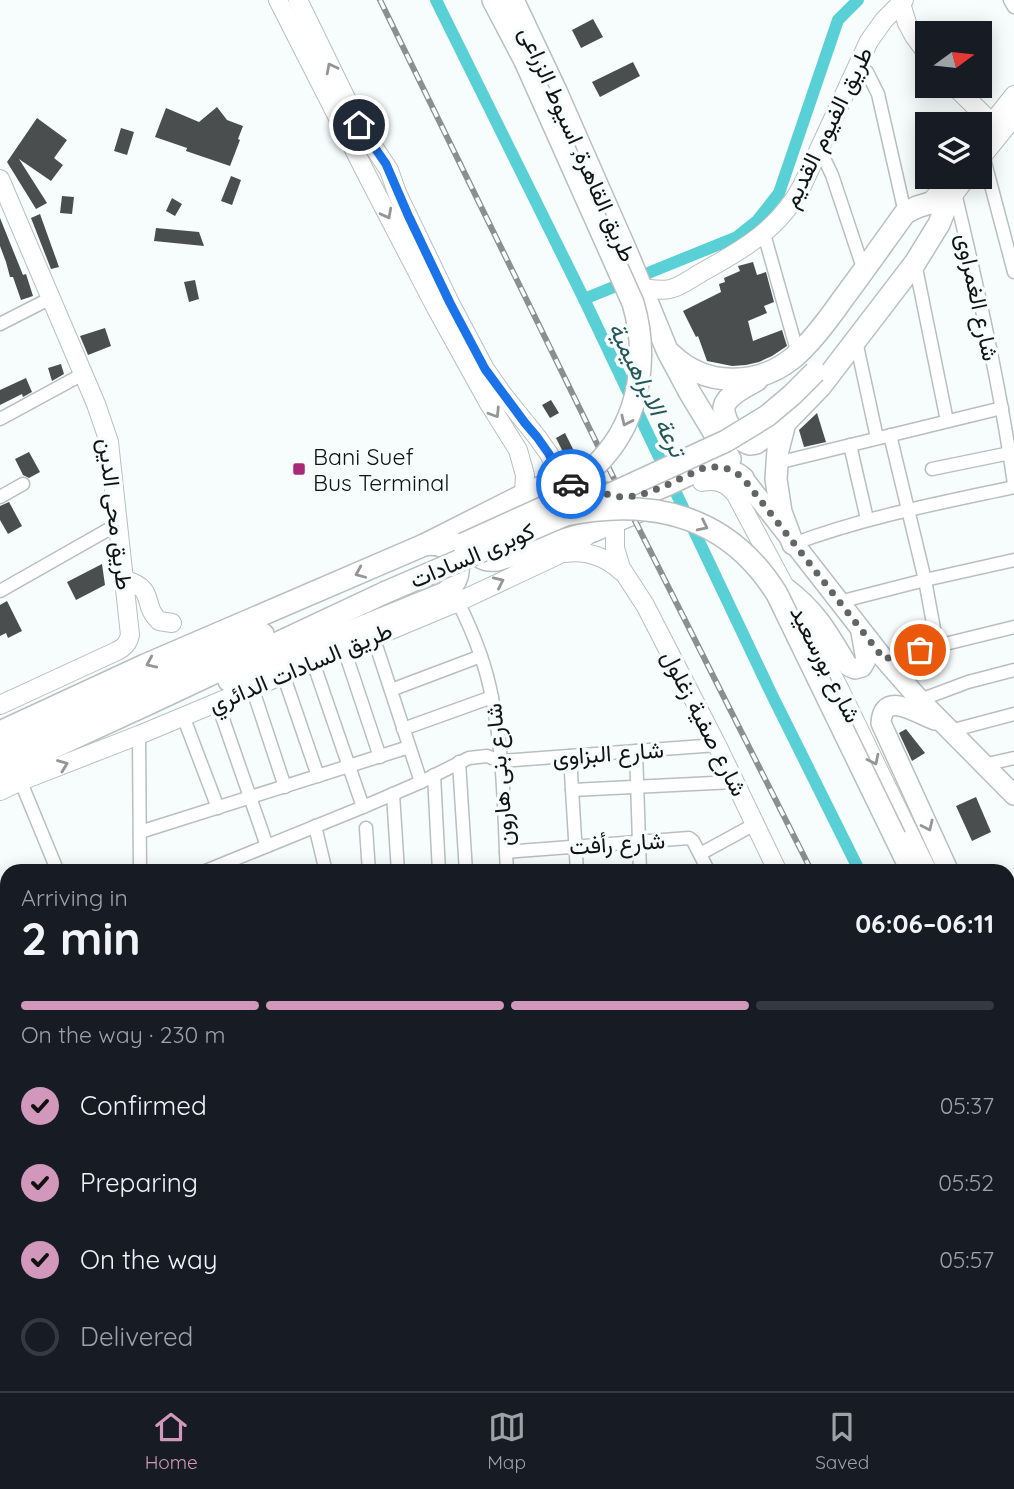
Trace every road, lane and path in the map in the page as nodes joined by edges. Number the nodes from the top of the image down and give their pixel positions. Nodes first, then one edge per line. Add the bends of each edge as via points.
1 (278, 0) edge
2 (298, 0) edge
3 (493, 0) edge
4 (513, 0) edge
5 (1010, 0) edge
6 (902, 1) edge
7 (1014, 7) edge
8 (915, 38) edge
9 (525, 61) joint
10 (858, 64) junction
11 (1014, 96) edge
12 (970, 98) edge
13 (1006, 125) edge
14 (992, 140) edge
15 (819, 148) junction
16 (376, 152) junction
17 (0, 179) edge
18 (369, 181) junction
19 (991, 189) edge
20 (945, 194) edge
21 (905, 213) junction
22 (764, 234) junction
23 (915, 263) junction
24 (864, 271) junction
25 (1014, 272) edge
26 (642, 288) junction
27 (672, 289) junction
28 (51, 298) junction
29 (0, 324) edge
30 (655, 325) junction
31 (856, 340) junction
32 (667, 351) junction
33 (806, 363) junction
34 (83, 374) junction
35 (765, 375) junction
36 (1002, 408) junction
37 (0, 419) edge
38 (522, 419) junction
39 (947, 421) junction
40 (785, 423) junction
41 (883, 437) junction
42 (850, 445) junction
43 (1010, 453) junction
44 (521, 457) junction
45 (776, 463) junction
46 (932, 468) dead end
47 (699, 476) junction
48 (743, 478) junction
49 (564, 482) junction
50 (23, 484) dead end
51 (1014, 485) edge
52 (524, 494) junction
53 (0, 496) edge
54 (654, 497) junction
55 (556, 510) junction
56 (908, 510) junction
57 (478, 518) junction
58 (867, 519) junction
59 (615, 522) junction
60 (118, 524) junction
61 (593, 531) junction
62 (793, 544) junction
63 (424, 545) junction
64 (563, 553) junction
65 (1014, 560) edge
66 (627, 578) junction
67 (125, 580) junction
68 (925, 580) junction
69 (786, 587) junction
70 (0, 591) edge
71 (449, 599) junction
72 (839, 603) junction
73 (172, 623) dead end
74 (1014, 626) edge
75 (861, 631) junction
76 (373, 636) junction
77 (937, 645) junction
78 (344, 649) junction
79 (481, 656) junction
80 (884, 659) junction
81 (313, 662) junction
82 (1014, 670) edge
83 (282, 674) junction
84 (252, 687) junction
85 (391, 690) junction
86 (146, 696) junction
87 (492, 697) junction
88 (920, 700) junction
89 (217, 702) junction
90 (0, 705) edge
91 (1014, 714) edge
92 (183, 716) junction
93 (946, 727) junction
94 (403, 729) junction
95 (0, 732) edge
96 (139, 735) junction
97 (717, 745) junction
98 (409, 747) junction
99 (636, 751) junction
100 (570, 756) junction
101 (380, 757) junction
102 (1014, 758) edge
103 (500, 761) junction
104 (459, 762) junction
105 (983, 765) junction
106 (349, 766) junction
107 (9, 768) edge
108 (434, 775) junction
109 (318, 776) junction
110 (421, 782) junction
111 (734, 782) junction
112 (285, 787) junction
113 (637, 787) junction
114 (572, 790) junction
115 (0, 791) edge
116 (393, 794) junction
117 (1014, 795) edge
118 (250, 798) junction
119 (363, 807) junction
120 (218, 808) junction
121 (755, 824) junction
122 (315, 826) junction
123 (366, 828) dead end
124 (140, 832) junction
125 (639, 843) junction
126 (267, 846) junction
127 (576, 846) junction
128 (506, 852) junction
129 (700, 854) junction
130 (54, 864) edge
131 (140, 864) edge
132 (223, 864) edge
133 (324, 864) edge
134 (368, 864) edge
135 (397, 864) edge
136 (439, 864) edge
137 (465, 864) edge
138 (507, 864) edge
139 (577, 864) edge
140 (640, 864) edge
141 (705, 864) edge
142 (774, 864) edge
143 (908, 864) edge
144 (924, 864) edge
145 (945, 864) edge

1 - 18 street
16 -> 2 street
3 - 9 highway, طريق القاهرة, اسيوط الزراعى
4 - 26 highway, طريق القاهرة, اسيوط الزراعى
5 - 7 street
6 - 8 street
6 - 10 street, طريق الفيوم القديم via 876,30
9 -> 55 highway, كوبرى السادات, bridge via 633,303 640,331 637,391 620,434
10 - 15 street, طريق الفيوم القديم
10 - 21 street via 878,94
11 - 13 street
12 - 13 street
13 - 14 street
15 - 22 street, طريق الفيوم القديم via 792,204
15 - 24 street
16 - 18 street via 382,180 375,185
16 - 38 street via 389,170 485,369
17 - 28 street, طريق محى الدين
18 -> 44 street
19 - 25 street
20 - 21 highway
20 - 23 highway via 944,214
20 - 33 highway, كوبرى السادات
20 - 36 street, شارع الغمراوى via 974,271
21 - 24 highway
22 - 27 street, طريق الفيوم القديم
22 - 33 street
23 - 31 highway
23 - 39 street
24 - 33 highway via 827,321
26 - 27 street
26 - 30 highway, طريق القاهرة, اسيوط الزراعى
27 - 30 street
28 - 29 street
28 - 34 street, طريق محى الدين
30 - 32 highway, طريق القاهرة, اسيوط الزراعى
31 - 40 highway
31 - 41 street
32 - 35 highway via 688,368 711,377 738,380
32 - 48 highway, طريق القاهرة, اسيوط الزراعى
33 - 35 highway via 786,363
33 - 55 highway, كوبرى السادات, bridge via 764,401 725,426
34 - 37 street
34 - 60 street, طريق محى الدين via 109,442
35 - 40 highway via 730,397 724,408 726,420 751,444
36 - 39 street
36 - 43 street, شارع الغمراوى
38 - 44 street via 533,452
38 - 49 street
39 - 41 street
40 - 45 highway
41 - 42 street
41 - 56 street
42 - 45 street
42 - 58 street
43 - 46 street
43 - 51 street, شارع الغمراوى
44 - 52 street via 526,475
45 - 62 highway via 781,512
47 - 48 highway via 720,467
47 - 54 highway
47 - 69 street, شارع بورسعيد via 731,489
48 - 62 main road
49 - 52 highway
49 - 54 highway via 613,496
49 - 61 street
50 - 53 street
51 - 56 street
52 - 57 highway
54 - 59 highway
55 - 86 highway, كوبرى السادات, bridge
55 -> 143 highway, bridge via 637,509 675,515 710,528 755,564 777,594
56 - 58 street
56 - 68 street
57 - 61 highway via 471,528 471,547 488,561
57 - 63 highway
58 - 62 street
59 - 61 highway
59 - 66 street, شارع صفية زغلول via 615,548
60 - 67 street, طريق محى الدين
60 - 70 street
61 - 64 street
62 - 72 main road
63 - 71 highway via 438,544 457,561 459,570
63 -> 95 highway
64 - 66 street, شارع صفية زغلول via 603,558
71 -> 64 street
65 - 68 street
66 - 97 street, شارع صفية زغلول
67 - 73 street via 144,590 159,621
67 - 90 street, طريق محى الدين via 130,635 124,647
68 - 72 street
68 - 77 street
69 - 75 main road via 808,606 848,666 855,669 866,660
69 -> 144 street, شارع بورسعيد
71 - 76 highway
71 - 79 street, شارع بنى هارون
71 - 86 highway via 219,685
72 - 75 main road
74 - 77 street
75 - 80 main road
76 - 78 street, طريق السادات الدائري
76 - 85 street
77 - 80 street
78 - 81 street, طريق السادات الدائري
78 - 101 street
79 - 85 street
79 - 87 street, شارع بنى هارون
80 - 88 main road
81 - 83 street, طريق السادات الدائري
81 - 106 street
82 - 88 street
83 - 84 street, طريق السادات الدائري
83 - 109 street
84 - 89 street, طريق السادات الدائري
84 - 112 street
85 - 94 street
86 - 107 highway, طريق السادات الدائري
87 - 94 street
87 - 103 street, شارع بنى هارون
88 - 93 main road
89 - 92 street, طريق السادات الدائري
89 - 118 street
91 - 93 street
92 - 96 street, طريق السادات الدائري
92 - 120 street
93 - 105 main road
93 -> 145 main road via 898,704 881,716
94 - 98 street
107 -> 96 street, طريق السادات الدائري
96 - 124 street
97 - 99 street, شارع البزاوى
97 - 111 street, شارع صفية زغلول
98 - 101 street
98 - 110 street
99 - 100 street, شارع البزاوى
99 - 113 street
100 - 103 street, شارع البزاوى
100 - 114 street
101 - 106 street
102 - 105 street
103 - 104 street, شارع البزاوى via 487,756
103 - 128 street, شارع بنى هارون
104 - 108 street
104 - 137 street
105 - 117 main road
106 - 109 street
106 - 119 street
107 - 115 street, طريق السادات الدائري
107 - 130 street
108 - 110 street
108 - 136 street
109 - 112 street
110 - 116 street
111 - 113 street
111 - 121 street, شارع صفية زغلول
112 - 118 street
113 - 114 street
113 - 125 street
114 - 127 street
116 - 119 street
116 - 135 street
118 - 120 street
118 - 126 street
119 - 122 street
120 - 124 street
121 - 129 street
121 - 142 street, شارع صفية زغلول
122 - 126 street
122 - 133 street
123 - 134 street
124 - 131 street
125 - 127 street, شارع رأفت
125 - 129 street, شارع رأفت via 688,838
125 - 140 street
126 - 132 street
127 - 128 street, شارع رأفت
127 - 139 street
128 - 138 street, شارع بنى هارون
129 - 141 street

